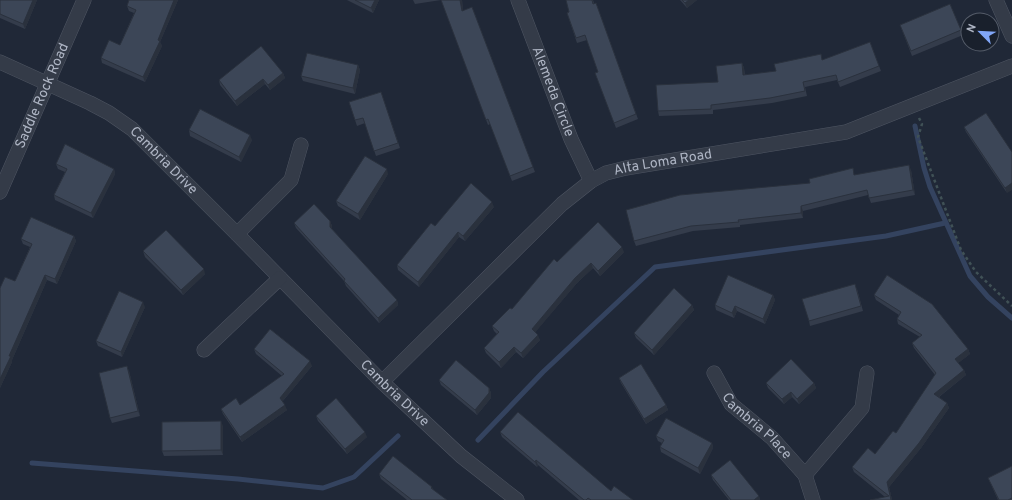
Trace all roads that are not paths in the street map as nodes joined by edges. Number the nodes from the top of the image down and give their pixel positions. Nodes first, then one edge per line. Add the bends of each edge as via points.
1 (84, 0) edge
2 (518, 0) edge
3 (996, 0) edge
4 (1012, 36) edge
5 (0, 62) edge
6 (1012, 66) edge
7 (47, 83) junction
8 (301, 145) dead end
9 (591, 181) junction
10 (0, 192) edge
11 (237, 234) junction
12 (280, 278) junction
13 (204, 350) dead end
14 (714, 373) dead end
15 (867, 373) dead end
16 (382, 382) junction
17 (805, 475) junction
18 (518, 500) edge
19 (813, 500) edge

1 - 7 street, Saddle Rock Road
2 - 9 street, Alemeda Circle via 571,139
3 - 4 street
5 - 7 street, Cambria Drive
6 - 9 street, Alta Loma Road via 846,132 626,168 606,173
7 - 10 street, Saddle Rock Road
7 - 11 street, Cambria Drive via 109,113 132,129
8 - 11 street via 291,180
9 - 16 street, Alta Loma Road via 562,204
11 - 12 street, Cambria Drive
12 - 13 street
12 - 16 street, Cambria Drive
14 - 17 street, Cambria Place via 731,404 772,438
15 - 17 street via 862,408
16 - 18 street, Cambria Drive via 460,456
17 - 19 street, Cambria Place

